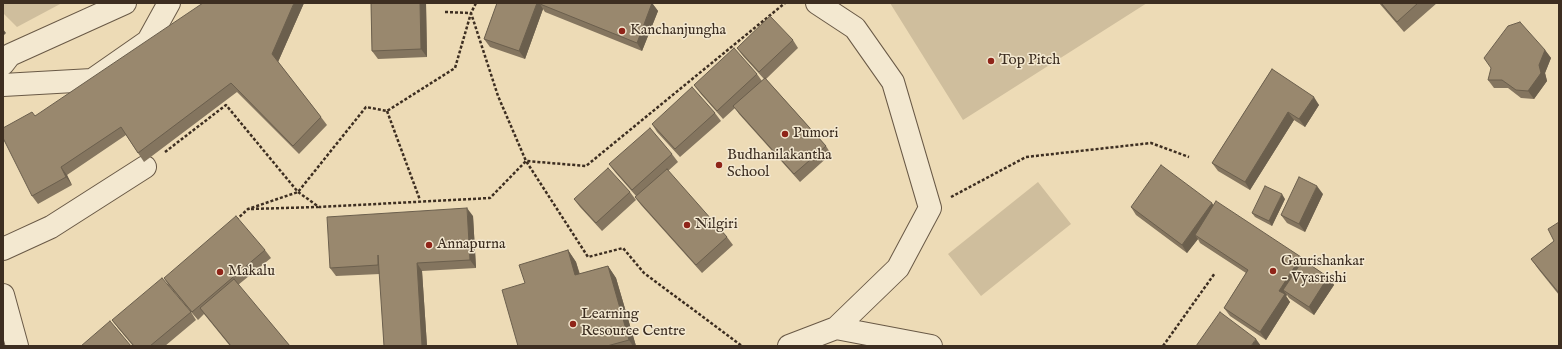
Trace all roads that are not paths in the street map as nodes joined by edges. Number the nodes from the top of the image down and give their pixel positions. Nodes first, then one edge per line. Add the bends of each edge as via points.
1 (125, 3) edge
2 (169, 3) edge
3 (817, 3) edge
4 (3, 64) edge
5 (3, 85) edge
6 (145, 167) road end
7 (3, 249) edge
8 (3, 295) edge
9 (836, 328) junction
10 (17, 346) edge
11 (789, 346) edge
12 (931, 346) edge

1 - 4 lane via 10,56
2 - 5 lane via 148,41 92,80
3 - 9 lane via 855,28 893,82 930,208 898,268
6 - 7 lane via 51,227
8 - 10 lane
9 - 11 lane
9 - 12 lane

